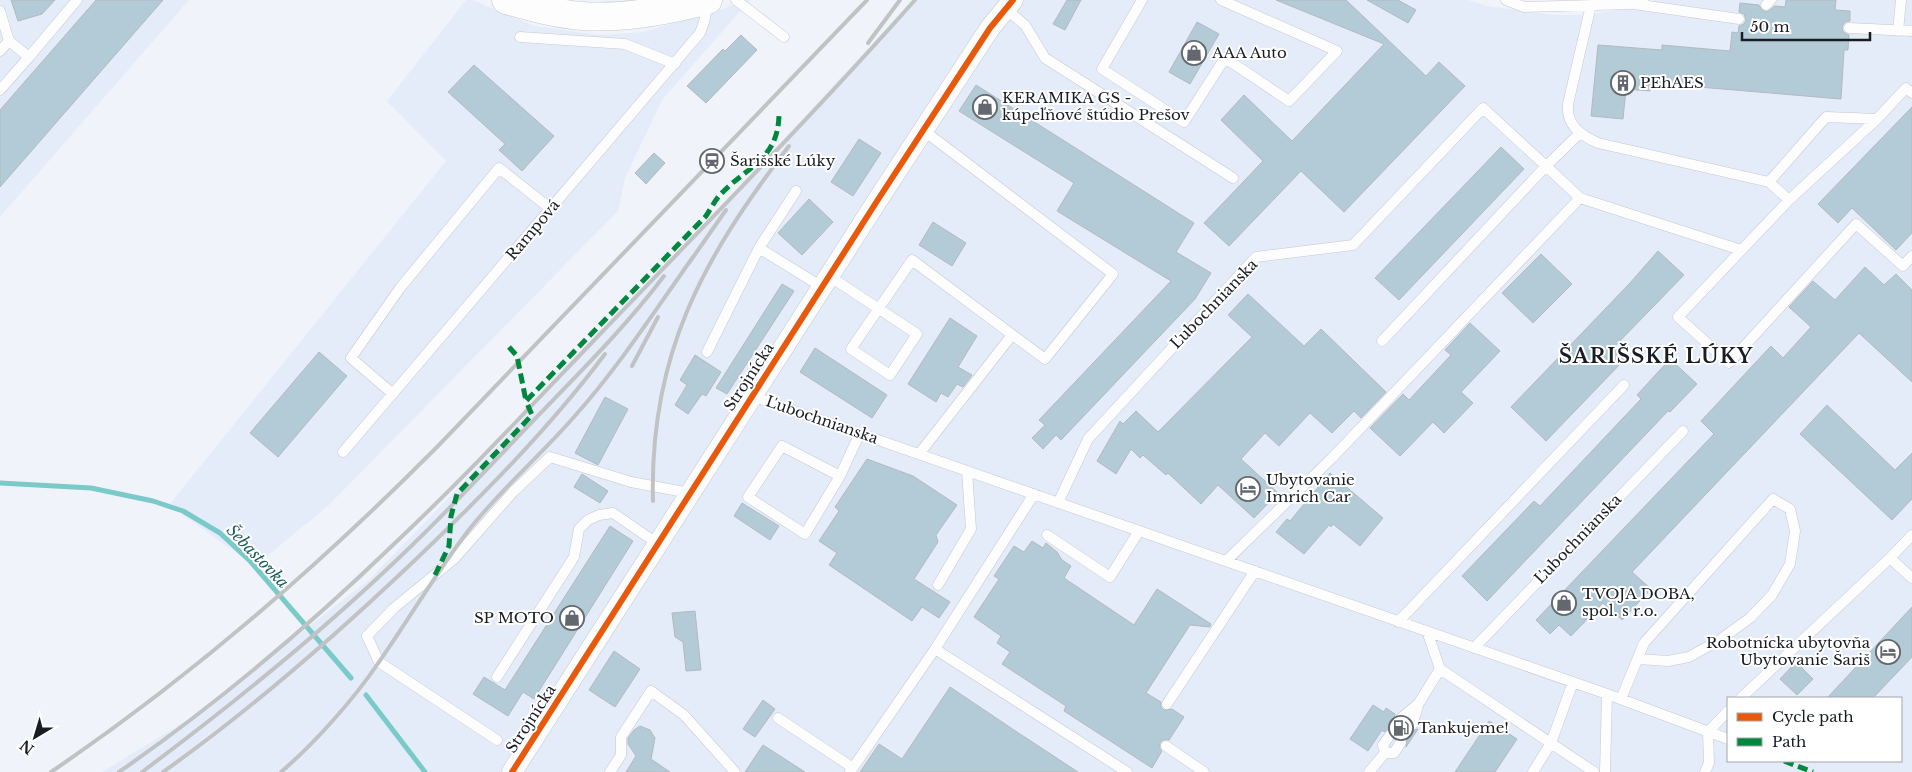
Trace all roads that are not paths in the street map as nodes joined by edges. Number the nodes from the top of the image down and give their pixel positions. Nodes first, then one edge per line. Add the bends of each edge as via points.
1 (77, 0) edge
2 (506, 0) edge
3 (708, 0) edge
4 (736, 0) edge
5 (1142, 0) edge
6 (1222, 0) edge
7 (1506, 0) edge
8 (1642, 0) edge
9 (1901, 0) edge
10 (1238, 3) edge
11 (1009, 4) edge
12 (1630, 4) junction
13 (1591, 5) junction
14 (0, 11) edge
15 (1739, 19) dead end
16 (1849, 28) dead end
17 (1898, 31) junction
18 (1912, 31) edge
19 (520, 37) dead end
20 (784, 37) dead end
21 (10, 41) junction
22 (0, 51) edge
23 (28, 57) junction
24 (675, 64) junction
25 (0, 90) edge
26 (1912, 93) edge
27 (1876, 119) junction
28 (923, 130) junction
29 (1580, 133) junction
30 (1546, 166) junction
31 (1233, 178) dead end
32 (1769, 182) junction
33 (796, 191) dead end
34 (1580, 198) junction
35 (1788, 200) junction
36 (551, 209) junction
37 (758, 248) junction
38 (1742, 250) junction
39 (1912, 256) edge
40 (825, 281) junction
41 (878, 308) junction
42 (1012, 335) junction
43 (1382, 341) dead end
44 (708, 352) dead end
45 (1624, 385) dead end
46 (393, 394) junction
47 (752, 396) junction
48 (1683, 430) dead end
49 (860, 433) junction
50 (344, 452) dead end
51 (919, 454) junction
52 (967, 471) junction
53 (840, 476) junction
54 (690, 493) junction
55 (1034, 494) junction
56 (1058, 503) junction
57 (1139, 531) junction
58 (1047, 535) dead end
59 (1912, 536) edge
60 (658, 544) junction
61 (1890, 558) junction
62 (1226, 561) junction
63 (1255, 571) junction
64 (1912, 578) edge
65 (938, 585) dead end
66 (1398, 622) junction
67 (1426, 631) junction
68 (1474, 648) junction
69 (935, 649) junction
70 (1638, 659) junction
71 (1440, 669) junction
72 (497, 676) dead end
73 (1573, 682) junction
74 (1607, 694) junction
75 (1742, 697) edge
76 (1621, 699) junction
77 (1419, 703) junction
78 (1167, 704) dead end
79 (1727, 712) edge
80 (778, 718) dead end
81 (1401, 718) dead end
82 (1412, 725) dead end
83 (1708, 732) junction
84 (1390, 736) dead end
85 (497, 740) dead end
86 (1727, 740) edge
87 (1401, 742) dead end
88 (1551, 743) junction
89 (1166, 746) dead end
90 (1385, 753) junction
91 (852, 770) edge
92 (512, 772) edge
93 (610, 772) edge
94 (735, 772) edge
95 (1127, 772) edge
96 (1204, 772) edge
97 (1369, 772) edge
98 (1533, 772) edge
99 (1594, 772) edge
100 (1605, 772) edge
101 (1705, 772) edge

1 - 23 lane
2 - 3 main road via 581,16 616,16 678,8
3 - 24 lane, Rampová via 700,33
4 - 20 lane
5 - 10 lane via 1102,69 1184,122 1225,58 1289,101 1337,51
6 - 10 lane
7 - 13 lane via 1524,7
8 - 12 lane
9 - 17 lane
11 - 28 street, Strojnícka
11 - 31 lane via 1045,58
12 - 13 lane
12 - 15 lane
13 - 29 lane via 1567,113 1569,121
14 - 21 lane
16 - 17 lane
17 - 18 lane
19 - 24 lane via 624,44
21 - 22 lane
21 - 23 lane
23 - 25 lane
24 - 36 lane, Rampová
26 - 27 lane via 1906,88
27 - 32 lane via 1826,117
27 - 35 lane
28 - 40 street, Strojnícka
28 - 42 lane via 1113,274 1045,359
29 - 30 lane
29 - 32 lane via 1598,143
30 - 34 lane, Ľubochnianska
30 - 43 lane
30 - 56 lane, Ľubochnianska via 1483,108 1353,245 1256,257 1088,439
32 - 35 lane
33 - 37 lane
34 - 38 lane
34 - 62 lane via 1332,458
35 - 38 lane
36 - 46 lane, Rampová
36 - 46 lane via 499,168 400,288 351,358
37 - 40 lane
37 - 44 lane
38 - 39 lane via 1678,317 1729,363 1856,224 1902,266
40 - 41 lane
40 - 47 street, Strojnícka
41 - 41 lane via 918,334 890,375 851,349
41 - 42 lane via 912,260
42 - 51 lane
45 - 66 lane
46 - 50 lane, Rampová
47 - 49 lane, Ľubochnianska
47 - 54 street, Strojnícka
48 - 68 lane, Ľubochnianska
49 - 51 lane, Ľubochnianska
49 - 53 lane
51 - 52 lane, Ľubochnianska
52 - 55 lane, Ľubochnianska
52 - 65 lane via 971,529
53 - 53 lane via 805,534 748,497 782,446
54 - 60 street, Strojnícka
54 - 85 lane, Strojnícka via 631,482 550,458 513,492 454,559 394,608 367,636 379,662
55 - 56 lane, Ľubochnianska
55 - 69 lane
56 - 57 lane, Ľubochnianska
57 - 58 lane via 1110,577
57 - 62 lane, Ľubochnianska
59 - 61 lane
60 - 72 lane via 613,513 588,520 579,529 574,557
60 - 92 street, Strojnícka
61 - 64 lane
61 - 75 lane
62 - 63 lane, Ľubochnianska
63 - 66 lane, Ľubochnianska
63 - 78 lane
66 - 67 lane, Ľubochnianska
67 - 68 lane, Ľubochnianska
67 - 71 lane
68 - 73 lane, Ľubochnianska
69 - 91 lane
69 - 95 lane
70 - 70 lane via 1644,643 1774,499 1790,509 1795,531 1790,564 1772,595 1750,618 1689,657 1668,661
70 - 76 lane
71 - 77 lane
71 - 88 lane
73 - 74 lane, Ľubochnianska
73 - 88 lane
74 - 76 lane, Ľubochnianska
74 - 100 lane
76 - 83 lane, Ľubochnianska
77 - 81 lane
77 - 82 lane
79 - 83 lane
80 - 91 lane
83 - 86 lane, Ľubochnianska
83 - 101 lane via 1709,763
84 - 90 lane via 1383,745
87 - 90 lane via 1394,753
88 - 98 lane
88 - 99 lane
89 - 96 lane
90 - 97 lane
93 - 94 lane via 621,755 621,737 651,691 684,715

